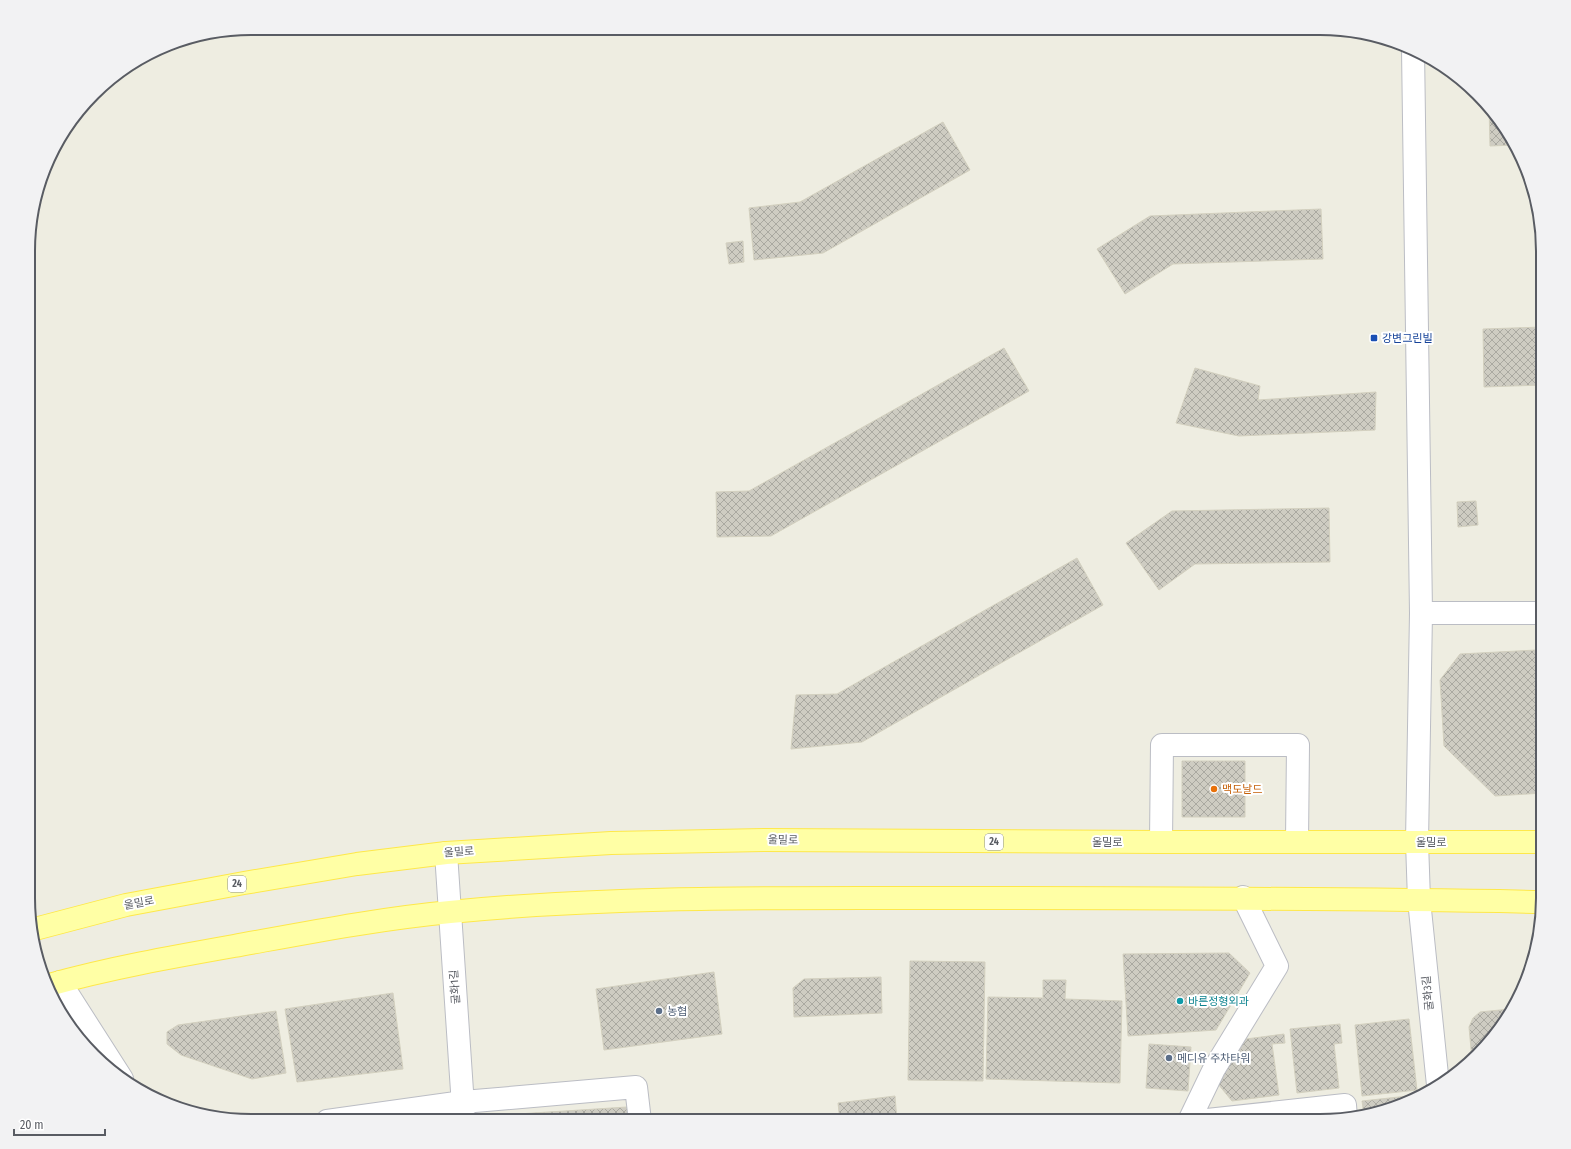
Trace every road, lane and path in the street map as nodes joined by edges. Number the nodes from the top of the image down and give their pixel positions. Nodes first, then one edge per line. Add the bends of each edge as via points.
1 (1413, 56) edge
2 (1421, 613) junction
3 (1536, 613) edge
4 (1161, 842) junction
5 (1297, 842) junction
6 (1417, 842) junction
7 (1536, 842) edge
8 (446, 853) junction
9 (1243, 898) junction
10 (1419, 900) junction
11 (1536, 902) edge
12 (450, 912) junction
13 (37, 928) edge
14 (55, 984) edge
15 (108, 1059) edge
16 (1437, 1080) edge
17 (463, 1111) edge
18 (1346, 1112) edge
19 (422, 1114) edge
20 (639, 1114) edge
21 (1192, 1114) edge
22 (1262, 1114) edge

1 - 2 street, 굴화3길
2 - 3 street
2 - 6 street, 굴화3길
4 - 5 main road, 울밀로 / 24
4 - 5 street via 1162,745 1298,745
4 - 8 main road, 울밀로 / 24 via 765,840 611,843
5 - 6 main road, 울밀로 / 24
6 - 7 main road, 울밀로 / 24
6 - 10 street, 굴화3길
8 - 12 street, 굴화1길
8 - 13 main road, 울밀로 / 24 via 357,864 244,883 126,905
9 - 10 main road
9 - 12 main road via 670,899 550,904
9 - 21 street via 1276,966 1214,1069
10 - 11 main road
10 - 16 street, 굴화3길
12 - 14 main road via 358,923 155,960
12 - 17 street, 굴화1길
14 - 15 street
17 - 19 street
17 - 20 street via 636,1087
18 - 22 street via 1345,1105

